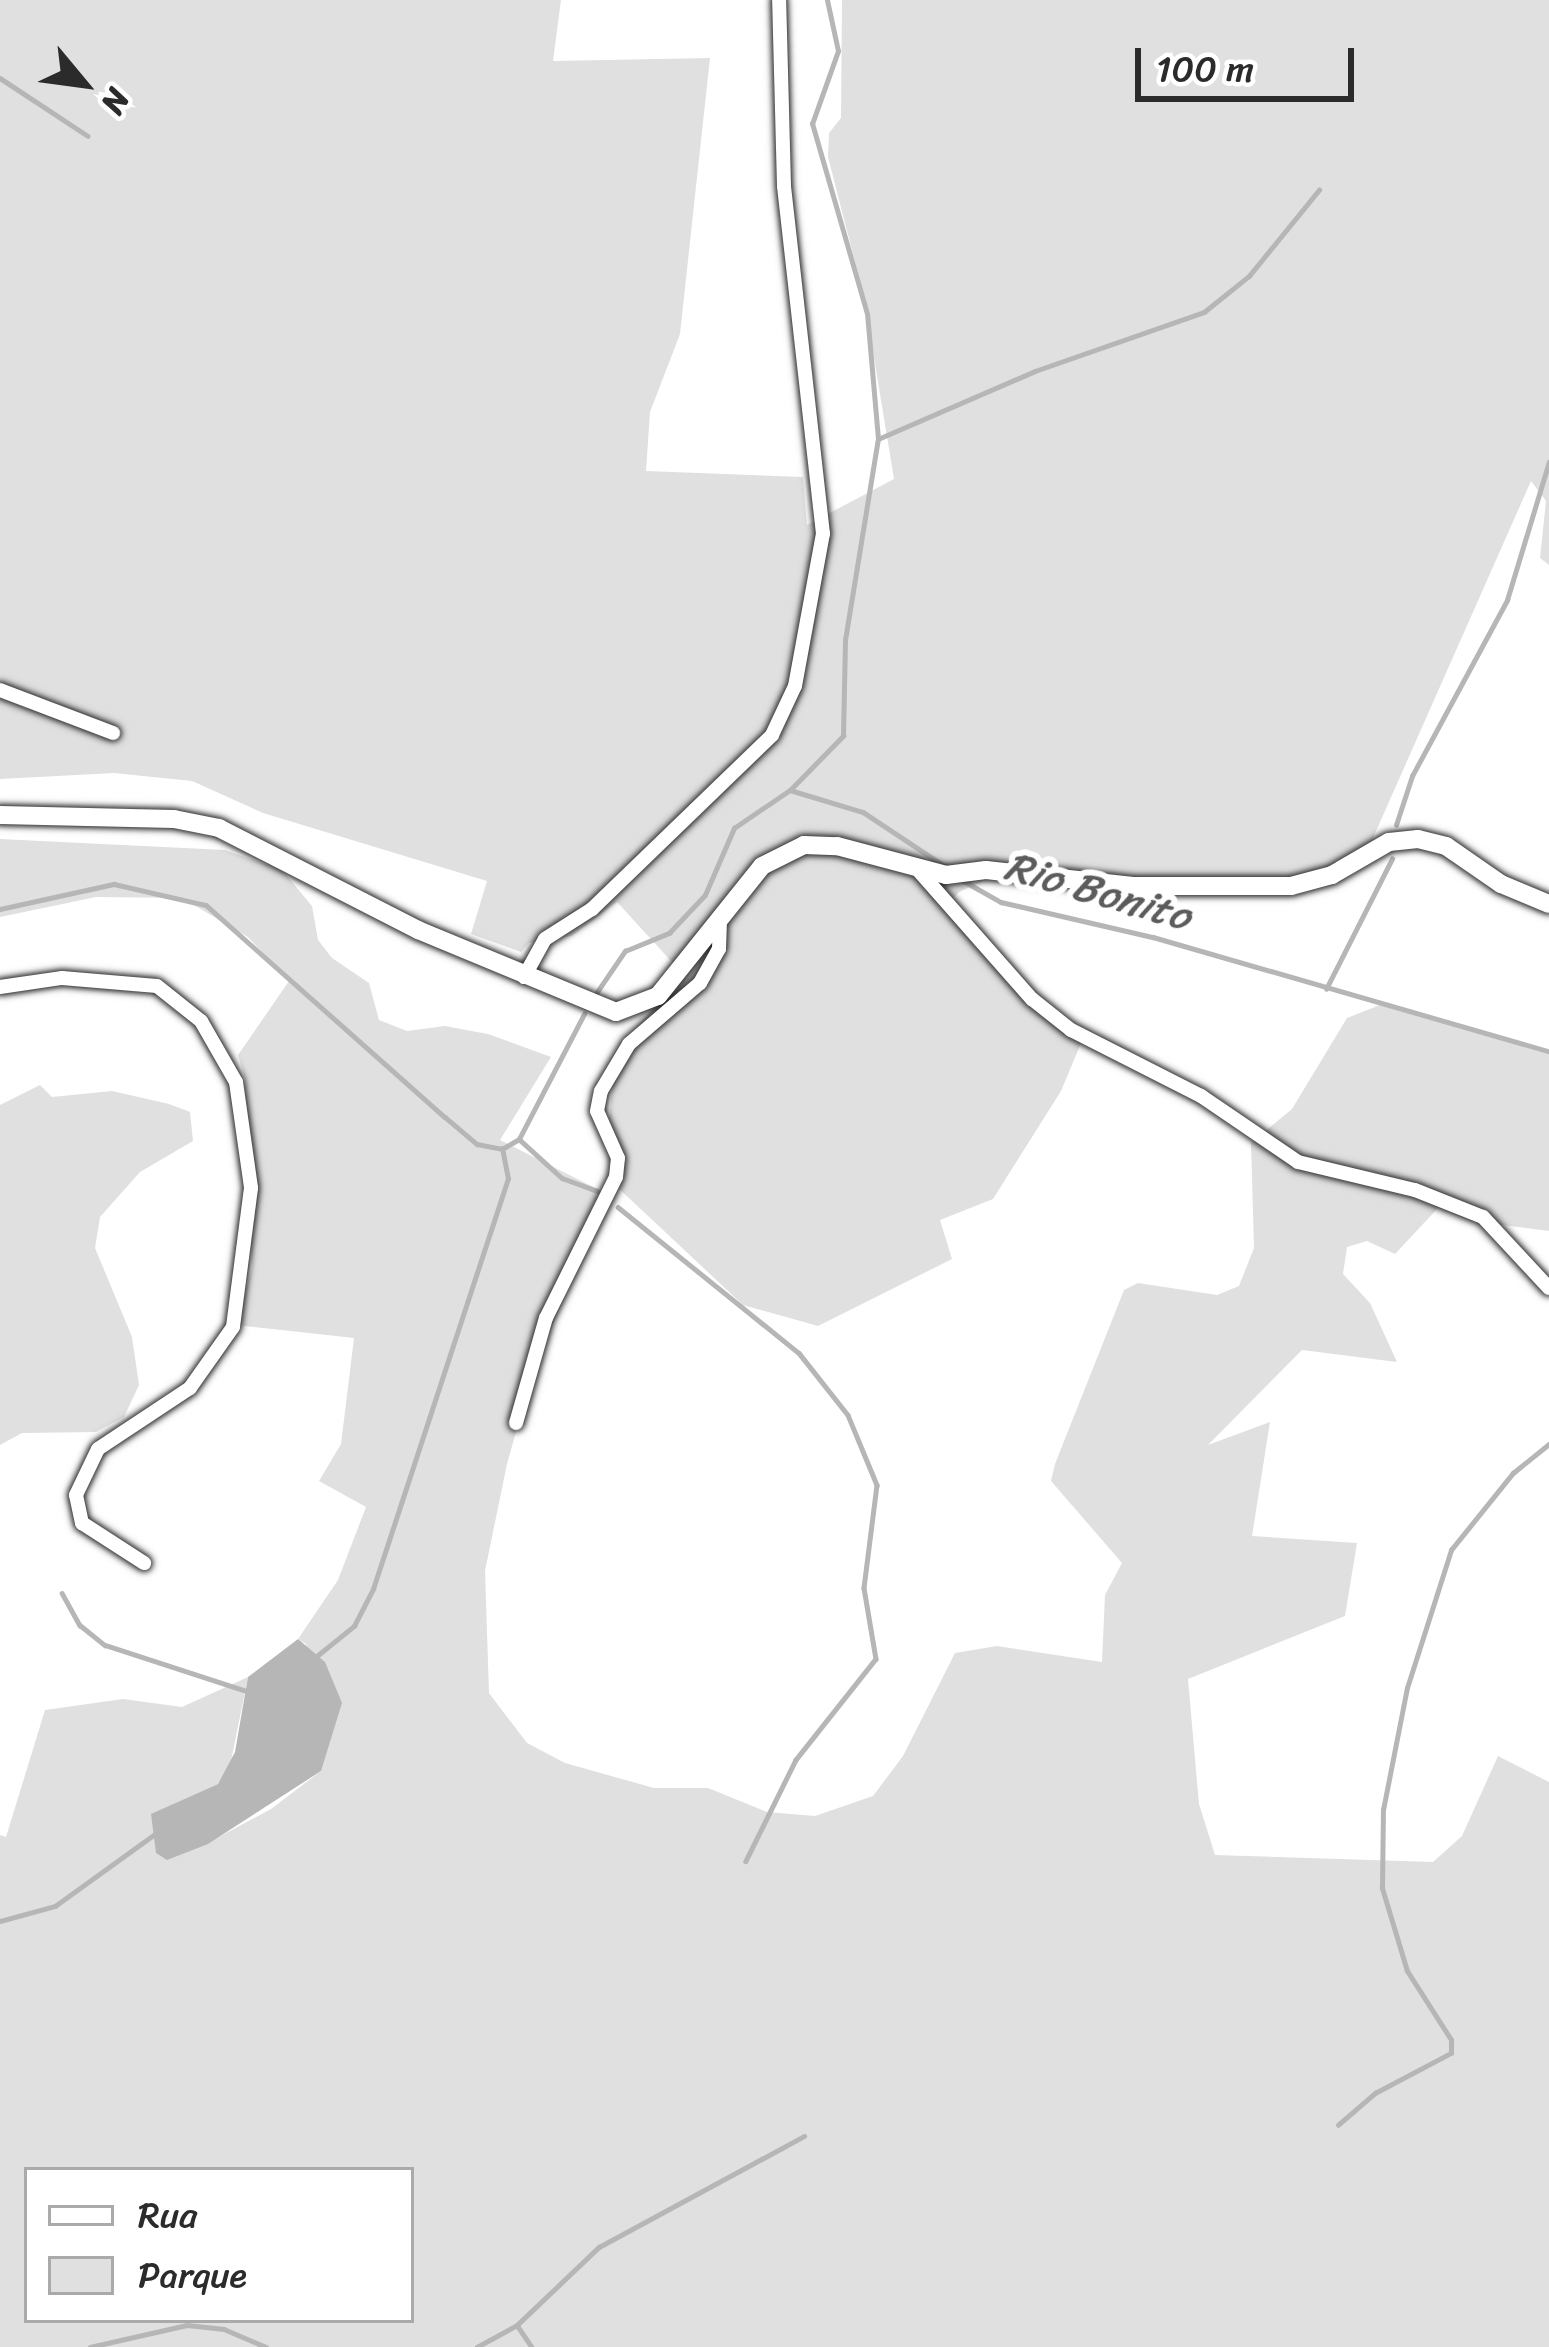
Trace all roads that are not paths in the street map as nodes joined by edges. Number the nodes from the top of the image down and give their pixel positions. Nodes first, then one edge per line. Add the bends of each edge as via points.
1 (779, 0) edge
2 (0, 689) edge
3 (113, 733) dead end
4 (0, 815) edge
5 (919, 871) junction
6 (1549, 904) edge
7 (721, 919) junction
8 (524, 977) junction
9 (0, 987) edge
10 (1549, 1288) edge
11 (516, 1424) dead end
12 (144, 1563) dead end

1 - 8 street via 781,144 823,534 795,686 772,736 592,909 545,938
2 - 3 street
4 - 8 street via 174,819 219,828
5 - 6 street via 1133,886 1291,886 1332,875 1389,842 1418,839 1446,846 1501,884
5 - 7 street via 837,846 804,845 762,866
5 - 10 street via 1032,999 1071,1030 1201,1096 1298,1162 1415,1190 1483,1217
7 - 8 street via 658,996 629,1011 577,1001
7 - 11 street via 719,950 700,983 629,1044 601,1091 597,1111 618,1158 616,1177 546,1318
9 - 12 street via 62,978 157,986 213,1037 239,1094 250,1212 233,1327 190,1388 98,1449 76,1496 82,1523

